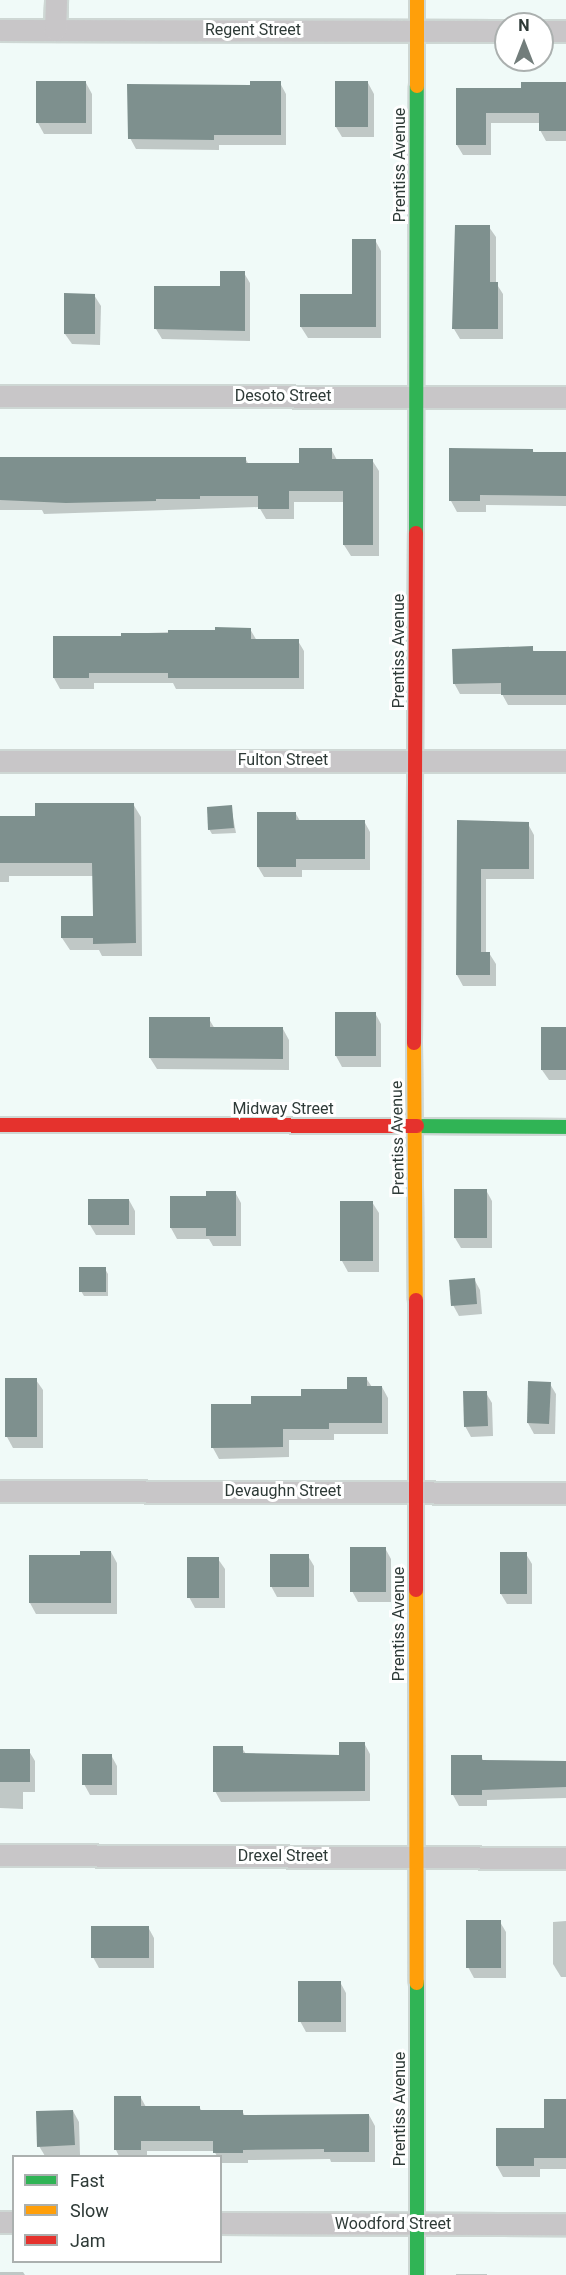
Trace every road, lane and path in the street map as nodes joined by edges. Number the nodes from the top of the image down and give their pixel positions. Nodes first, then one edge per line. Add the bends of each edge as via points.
1 (56, 0) edge
2 (417, 0) edge
3 (0, 30) edge
4 (55, 30) junction
5 (417, 30) junction
6 (494, 31) edge
7 (0, 396) edge
8 (417, 397) junction
9 (566, 397) edge
10 (415, 760) junction
11 (0, 761) edge
12 (566, 761) edge
13 (0, 1125) edge
14 (416, 1126) junction
15 (566, 1127) edge
16 (0, 1491) edge
17 (415, 1491) junction
18 (566, 1493) edge
19 (0, 1855) edge
20 (416, 1857) junction
21 (566, 1858) edge
22 (222, 2223) edge
23 (417, 2224) junction
24 (566, 2224) edge
25 (417, 2275) edge

1 - 4 street
2 - 5 street, Prentiss Avenue
3 - 4 street, Regent Street
4 - 5 street, Regent Street
5 - 6 street, Regent Street
5 - 8 street, Prentiss Avenue
7 - 8 street, Desoto Street
8 - 9 street, Desoto Street
8 - 10 street, Prentiss Avenue
10 - 11 street, Fulton Street
10 - 12 street, Fulton Street
10 - 14 street, Prentiss Avenue
13 - 14 street, Midway Street
14 - 15 street, Midway Street
14 - 17 street, Prentiss Avenue
16 - 17 street, Devaughn Street
17 - 18 street, Devaughn Street
17 - 20 street, Prentiss Avenue
19 - 20 street, Drexel Street
20 - 21 street, Drexel Street
20 - 23 street, Prentiss Avenue
22 - 23 street, Woodford Street
23 - 24 street, Woodford Street
23 - 25 street, Prentiss Avenue

